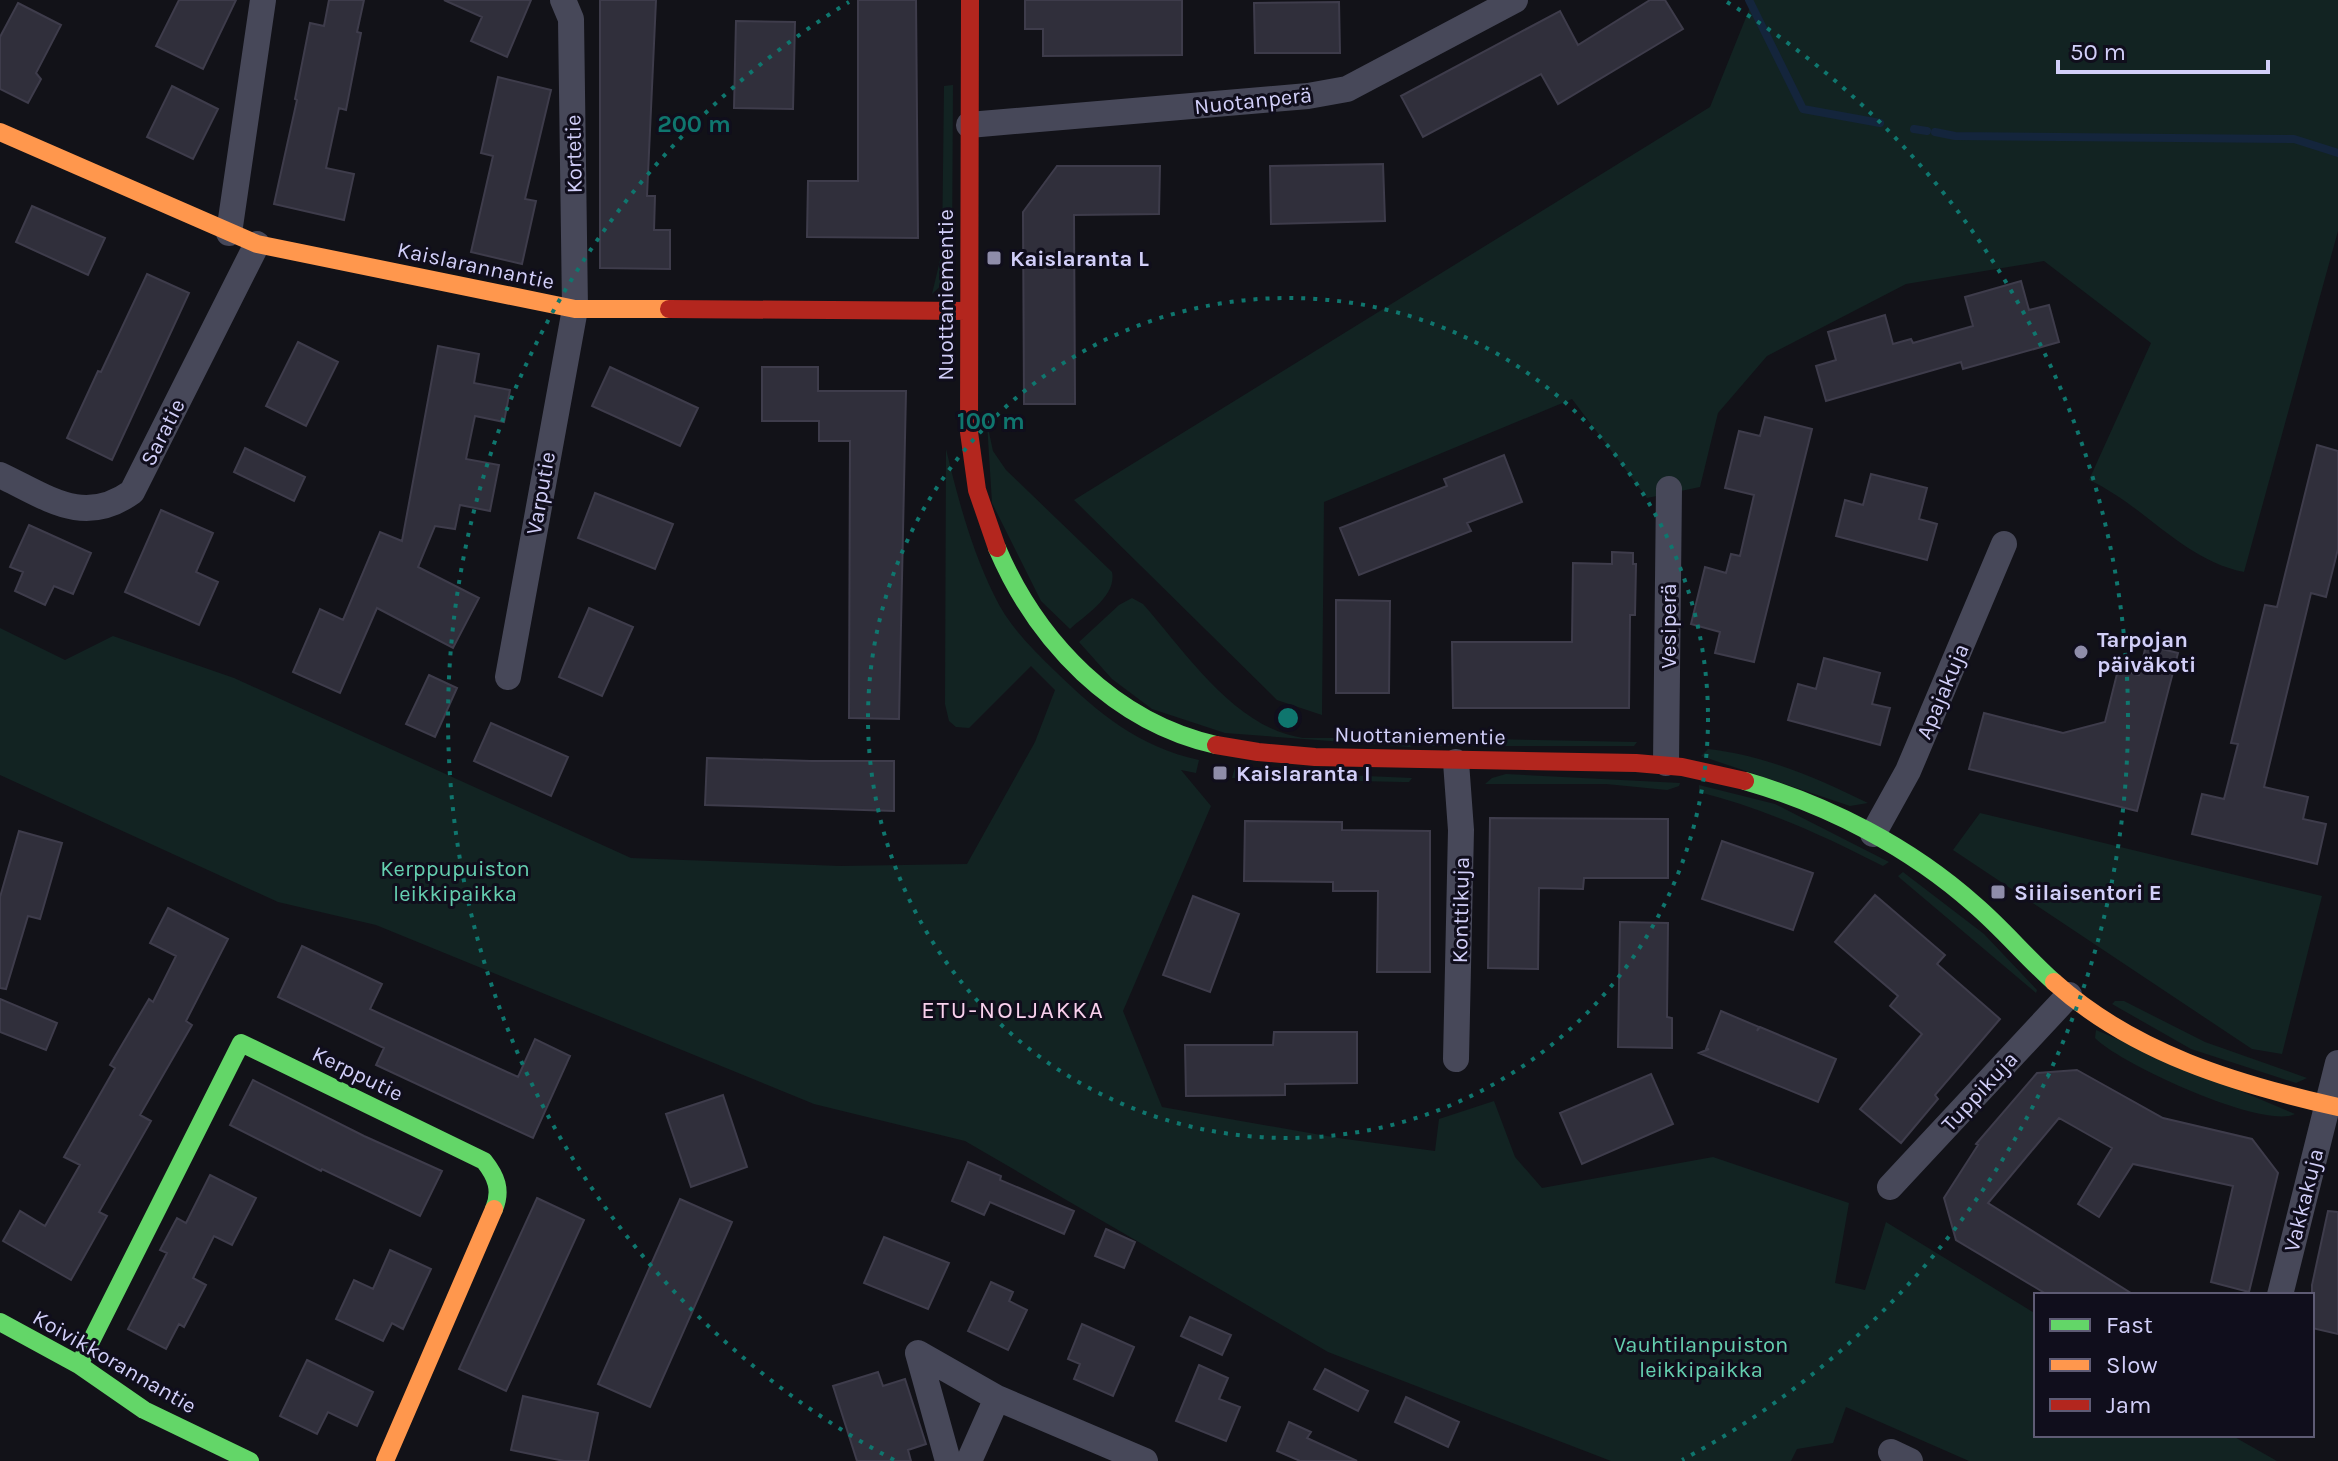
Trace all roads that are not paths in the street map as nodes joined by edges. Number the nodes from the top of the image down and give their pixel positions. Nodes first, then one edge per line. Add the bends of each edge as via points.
1 (263, 0) edge
2 (563, 0) edge
3 (970, 0) edge
4 (1515, 0) edge
5 (969, 125) junction
6 (0, 132) edge
7 (229, 233) junction
8 (257, 244) junction
9 (575, 309) junction
10 (968, 311) junction
11 (0, 475) edge
12 (1669, 489) dead end
13 (2004, 544) dead end
14 (508, 677) dead end
15 (1456, 762) junction
16 (1666, 763) junction
17 (1873, 834) junction
18 (2069, 995) junction
19 (1456, 1059) dead end
20 (2338, 1063) edge
21 (2333, 1106) edge
22 (1890, 1187) dead end
23 (2281, 1293) edge
24 (0, 1322) edge
25 (79, 1365) junction
26 (997, 1398) junction
27 (215, 1454) edge
28 (250, 1461) edge
29 (385, 1461) edge
30 (948, 1461) edge
31 (969, 1461) edge
32 (1145, 1461) edge

1 - 7 street
2 - 9 street, Kortetie via 571,19
3 - 5 street, Nuottaniementie
4 - 5 street, Nuotanperä via 1347,89
5 - 10 street, Nuottaniementie
6 - 7 street, Kaislarannantie
7 - 8 street, Kaislarannantie
8 - 9 street, Kaislarannantie
8 - 11 street, Saratie via 132,492 115,504 84,509
9 - 10 street, Kaislarannantie
9 - 14 street, Varputie
10 - 15 street, Nuottaniementie via 971,450 981,505 1026,605 1082,669 1121,705 1169,731 1223,748
12 - 16 street, Vesiperä
13 - 17 street, Apajakuja via 1908,771
15 - 16 street, Nuottaniementie
15 - 19 street, Konttikuja via 1461,830
16 - 17 street, Nuottaniementie via 1774,789
17 - 18 street, Nuottaniementie via 1973,903
18 - 21 street, Nuottaniementie via 2200,1068
18 - 22 street, Tuppikuja
20 - 21 street, Vakkakuja
21 - 23 street, Vakkakuja
24 - 25 street, Koivikkorannantie
25 - 27 street, Koivikkorannantie
25 - 29 street, Kerpputie via 241,1043 484,1161 497,1178 497,1203
26 - 30 street via 918,1353
26 - 31 street
26 - 32 street
27 - 28 street, Koivikkorannantie

